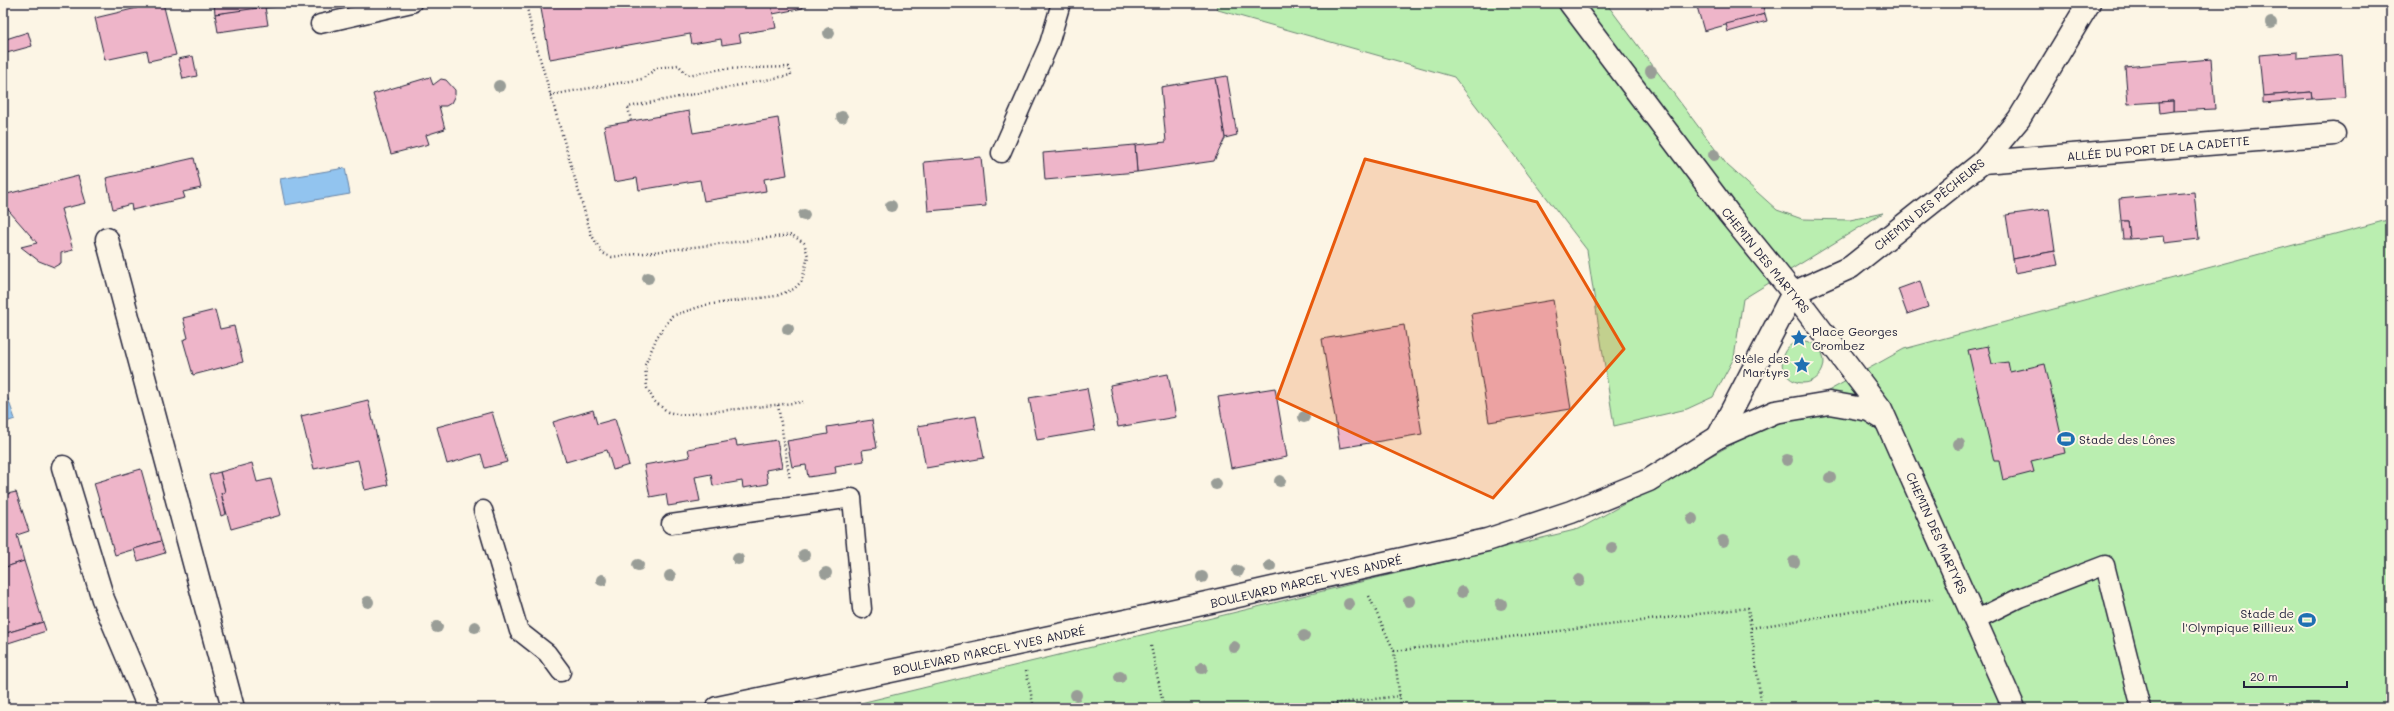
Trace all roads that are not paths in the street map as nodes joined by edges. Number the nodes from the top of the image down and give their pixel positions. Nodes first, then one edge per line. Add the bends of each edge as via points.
1 (412, 3) edge
2 (1061, 3) edge
3 (1570, 3) edge
4 (2089, 3) edge
5 (320, 24) dead end
6 (2334, 134) dead end
7 (1001, 152) dead end
8 (1983, 162) junction
9 (107, 239) dead end
10 (1793, 293) junction
11 (1885, 420) junction
12 (1718, 437) junction
13 (63, 467) dead end
14 (483, 510) dead end
15 (671, 524) dead end
16 (862, 609) dead end
17 (1975, 620) junction
18 (560, 672) dead end
19 (149, 708) edge
20 (233, 708) edge
21 (717, 708) edge
22 (2014, 708) edge
23 (2141, 708) edge

1 - 5 lane
2 - 7 lane via 1049,44
3 - 10 street, CHEMIN DES MARTYRS via 1729,214
4 - 8 street, CHEMIN DES PÊCHEURS via 2019,119
6 - 8 street, ALLÉE DU PORT DE LA CADETTE
8 - 10 street, CHEMIN DES PÊCHEURS via 1851,267
9 - 20 street
10 - 11 street, CHEMIN DES MARTYRS via 1862,382 1881,409
10 - 12 street
11 - 12 street, BOULEVARD MARCEL YVES ANDRÉ via 1869,410 1829,403 1775,412
11 - 17 street, CHEMIN DES MARTYRS
12 - 21 street, BOULEVARD MARCEL YVES ANDRÉ via 1650,480 1571,512 1487,540 1144,617
13 - 19 street via 103,599
14 - 18 lane via 519,631 547,654
15 - 16 lane via 852,498
17 - 22 street, CHEMIN DES MARTYRS
17 - 23 lane via 2019,598 2105,565

